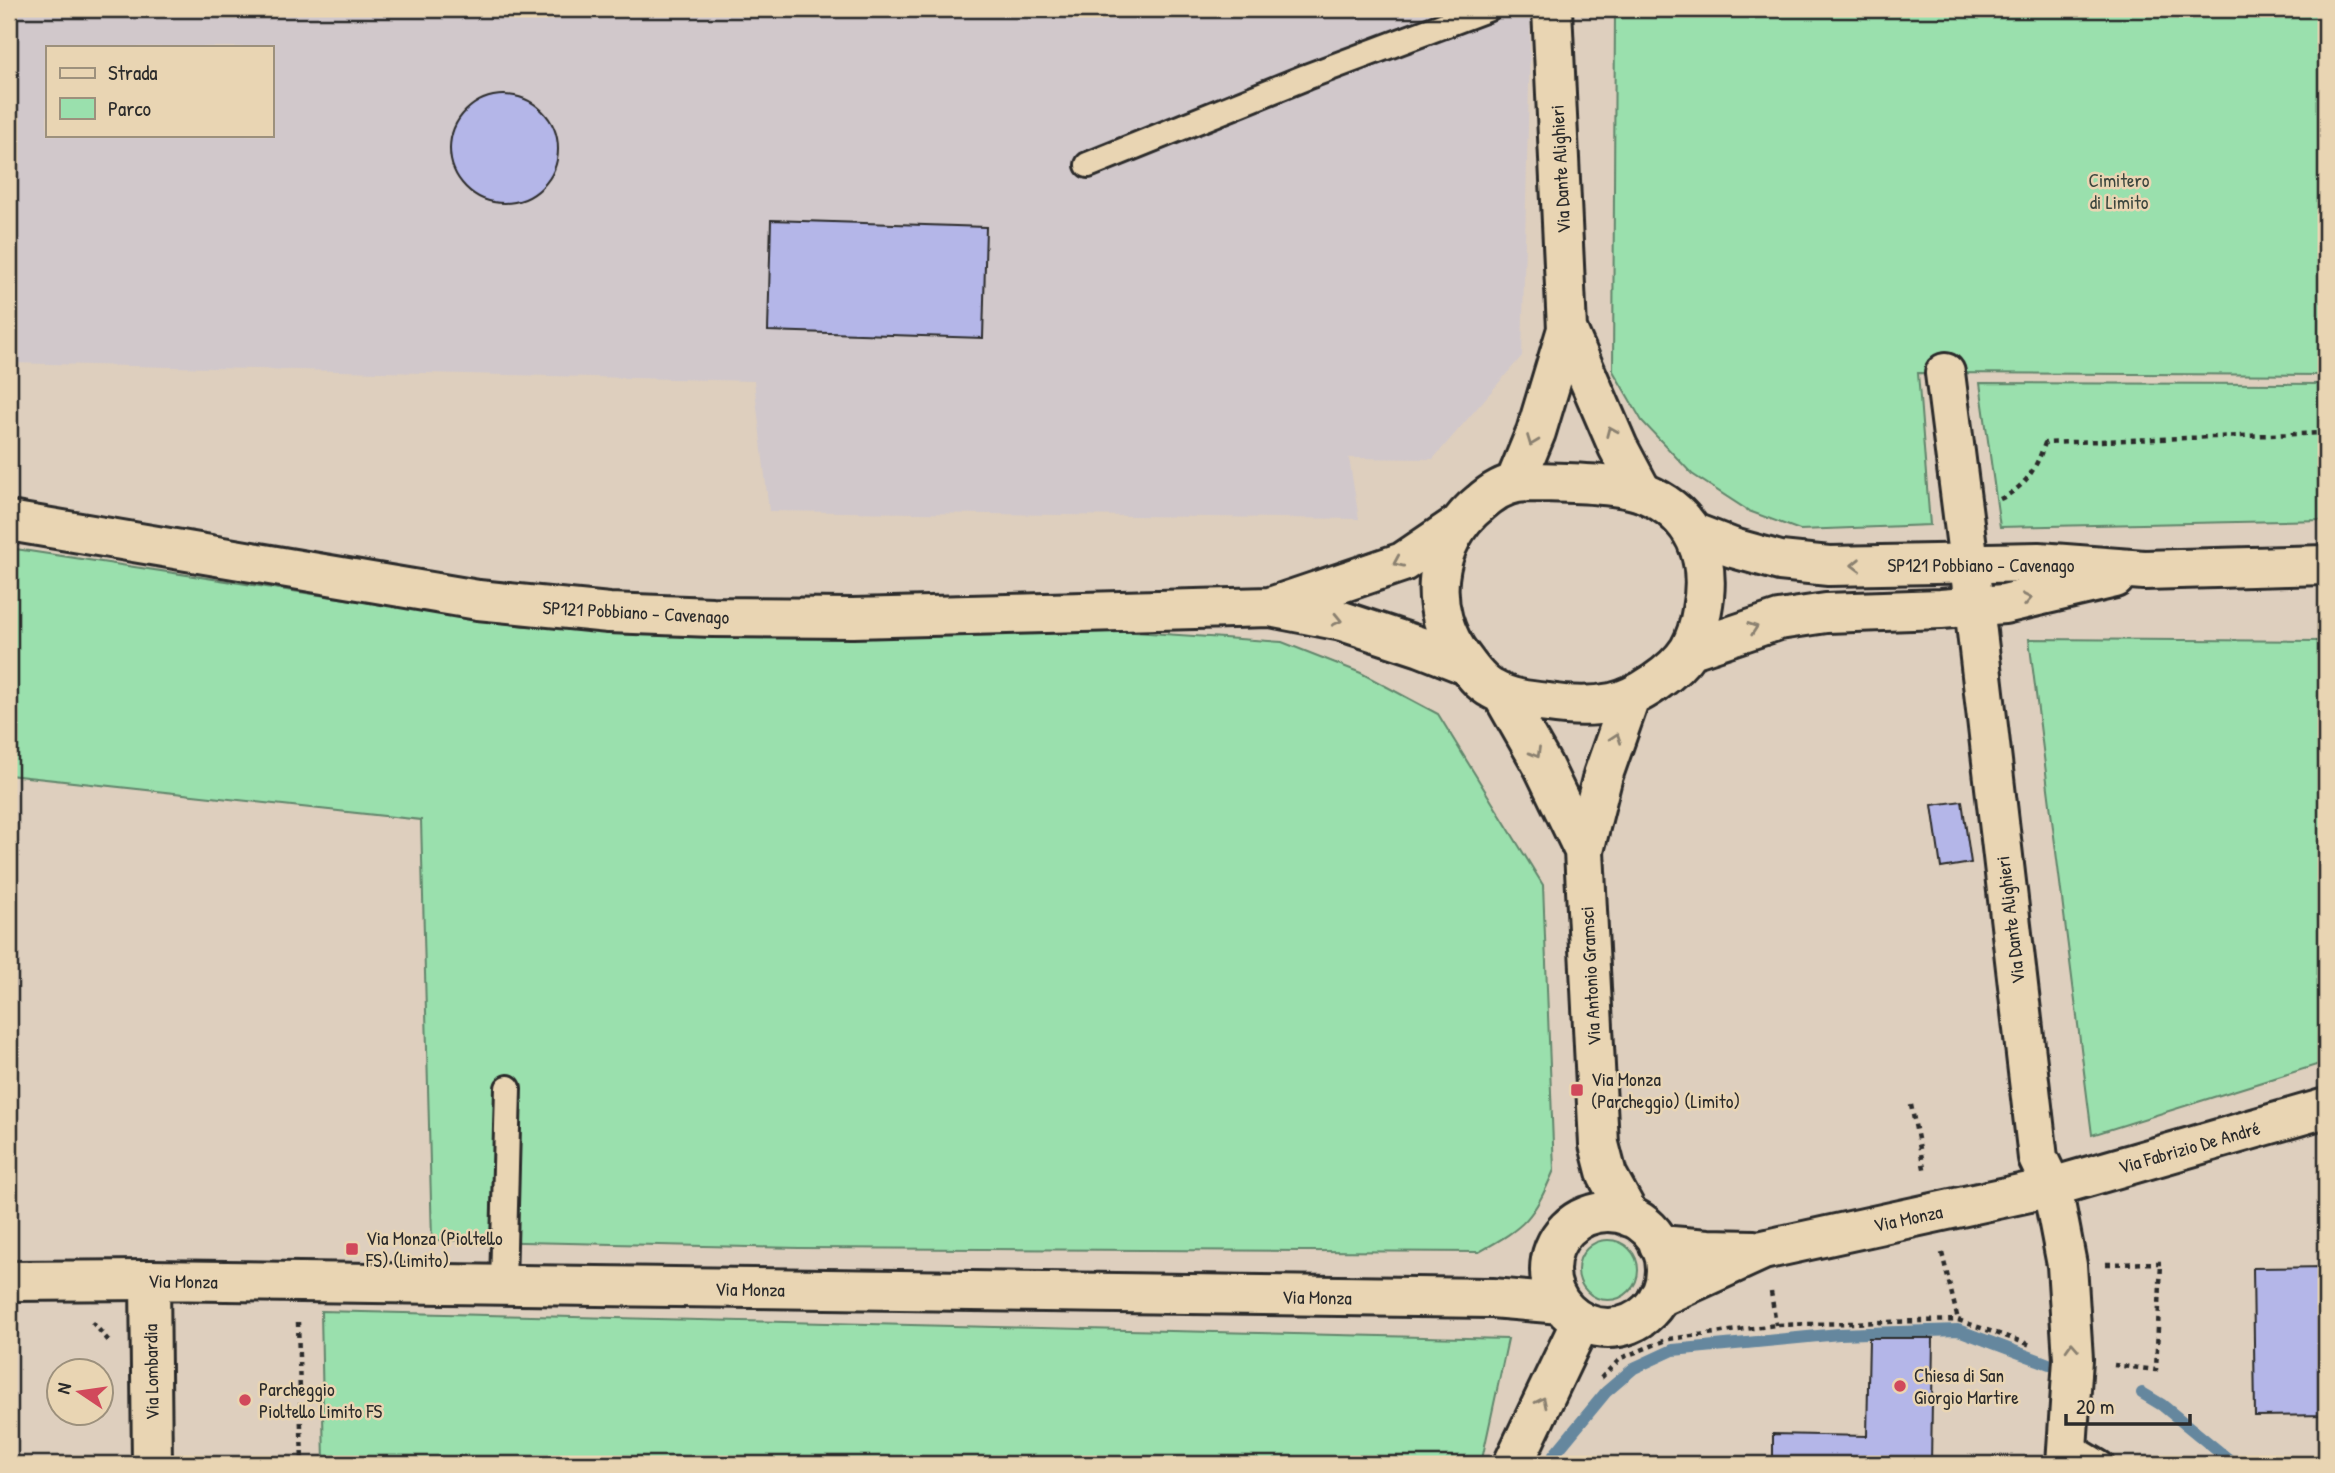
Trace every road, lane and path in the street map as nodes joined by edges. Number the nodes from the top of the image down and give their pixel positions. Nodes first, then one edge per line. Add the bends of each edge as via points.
1 (1487, 9) edge
2 (1552, 9) edge
3 (1088, 164) dead end
4 (1567, 329) junction
5 (1945, 373) dead end
6 (2326, 433) edge
7 (1515, 483) junction
8 (1642, 492) junction
9 (1962, 506) junction
10 (9, 521) edge
11 (1456, 526) junction
12 (1694, 533) junction
13 (1969, 563) junction
14 (2326, 565) edge
15 (2144, 570) junction
16 (1974, 606) junction
17 (1270, 607) junction
18 (1689, 650) junction
19 (1467, 665) junction
20 (1502, 694) junction
21 (1630, 698) junction
22 (1584, 851) junction
23 (508, 1087) dead end
24 (2326, 1108) edge
25 (1599, 1144) junction
26 (2052, 1187) junction
27 (1630, 1217) junction
28 (1573, 1224) junction
29 (1660, 1245) junction
30 (1763, 1250) junction
31 (1550, 1262) junction
32 (2067, 1265) junction
33 (150, 1280) junction
34 (9, 1281) edge
35 (503, 1285) junction
36 (1492, 1298) junction
37 (1658, 1298) junction
38 (1573, 1314) junction
39 (298, 1315) dead end
40 (86, 1316) dead end
41 (110, 1344) dead end
42 (2073, 1359) junction
43 (1594, 1384) dead end
44 (2068, 1455) edge
45 (152, 1464) edge
46 (302, 1464) edge
47 (1513, 1464) edge
48 (2101, 1464) edge

1 - 3 lane
2 - 4 street, Via Dante Alighieri
4 -> 7 street, Via Dante Alighieri via 1536,432
8 -> 4 street, Via Dante Alighieri
5 - 9 street, Via Dante Alighieri
6 - 9 path via 2045,443 2019,489 1999,500
7 - 8 street via 1598,485
7 - 11 street via 1486,497
8 - 12 street via 1676,514
9 - 13 street, Via Dante Alighieri
10 - 17 street, SP121 Pobbiano - Cavenago via 478,600 598,612 853,618
11 -> 17 street, SP121 Pobbiano - Cavenago via 1403,562
11 - 19 street via 1443,554 1438,598 1446,632
13 -> 12 street, SP121 Pobbiano - Cavenago via 1829,566 1780,561
12 - 18 street via 1703,553 1705,587 1699,626
13 - 15 street, SP121 Pobbiano - Cavenago via 2039,562
13 - 16 street, Via Dante Alighieri
14 - 15 street
16 -> 15 street, SP121 Pobbiano - Cavenago via 2047,595
18 -> 16 street, SP121 Pobbiano - Cavenago via 1779,620 1826,612
16 - 26 street, Via Dante Alighieri via 2038,1158
17 -> 19 street, SP121 Pobbiano - Cavenago via 1342,621
18 - 21 street via 1650,687
19 - 20 street
20 - 21 street via 1560,705 1610,704
20 -> 22 street, Via Antonio Gramsci
22 -> 21 street, Via Antonio Gramsci via 1603,775
22 - 25 street, Via Antonio Gramsci
23 - 35 lane
24 - 26 street, Via Fabrizio De André
25 - 27 street, Via Antonio Gramsci via 1607,1175
25 - 28 street, Via Antonio Gramsci
26 - 30 street, Via Monza
26 - 32 street, Via Dante Alighieri
27 - 28 street via 1607,1212
27 - 29 street via 1648,1229
28 - 31 street via 1560,1238
29 - 30 street, Via Monza
29 - 37 street via 1665,1277
30 - 37 street, Via Monza
31 - 36 street
31 - 38 street via 1551,1282
42 -> 32 street, Via Dante Alighieri
32 - 42 path via 2161,1263 2156,1370
33 - 34 street, Via Monza
33 - 35 street, Via Monza
33 - 45 street, Via Lombardia
35 - 36 street, Via Monza
36 - 38 street, Via Monza
37 - 38 street via 1646,1314 1620,1327 1601,1328
47 -> 38 street via 1575,1334
39 - 46 path
40 - 41 path
42 - 43 path via 1958,1321 1776,1325 1670,1339 1621,1358
42 - 44 street, Via Dante Alighieri
44 - 48 lane

